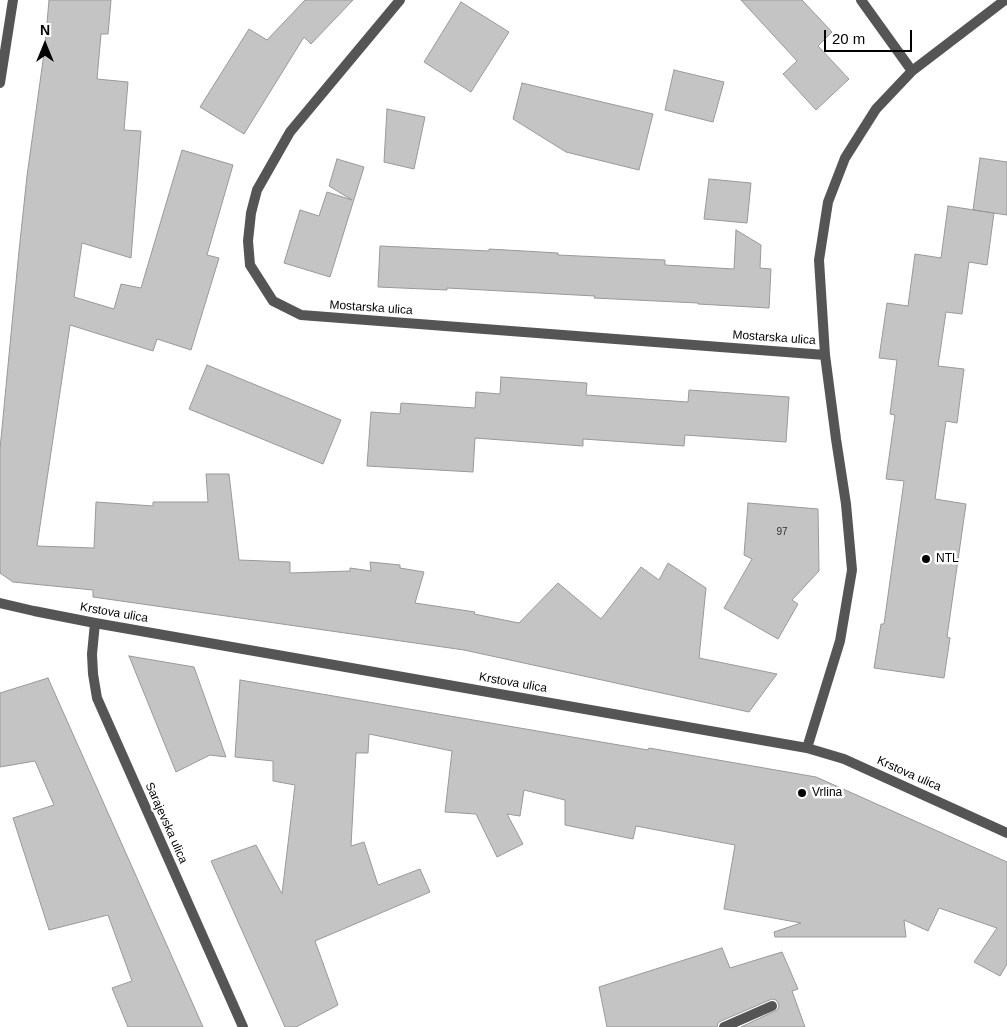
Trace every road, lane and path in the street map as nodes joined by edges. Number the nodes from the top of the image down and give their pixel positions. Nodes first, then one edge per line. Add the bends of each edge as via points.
1 (13, 0) edge
2 (400, 0) edge
3 (861, 0) edge
4 (1005, 0) edge
5 (912, 71) junction
6 (0, 83) edge
7 (825, 355) junction
8 (0, 603) edge
9 (95, 622) junction
10 (807, 748) junction
11 (1007, 833) edge
12 (772, 1006) dead end
13 (243, 1027) edge
14 (724, 1027) edge

1 - 6 street
2 - 7 street, Mostarska ulica via 290,132 257,190 248,241 250,265 273,301 301,315
3 - 5 street
4 - 5 street, Mostarska ulica
5 - 7 street, Mostarska ulica via 876,108 845,158 828,202 819,260
7 - 10 street, Mostarska ulica via 852,570 840,641
8 - 9 street, Krstova ulica
9 - 10 street, Krstova ulica
9 - 13 street, Sarajevska ulica via 92,654 97,698
10 - 11 street, Krstova ulica via 844,759
12 - 14 street

